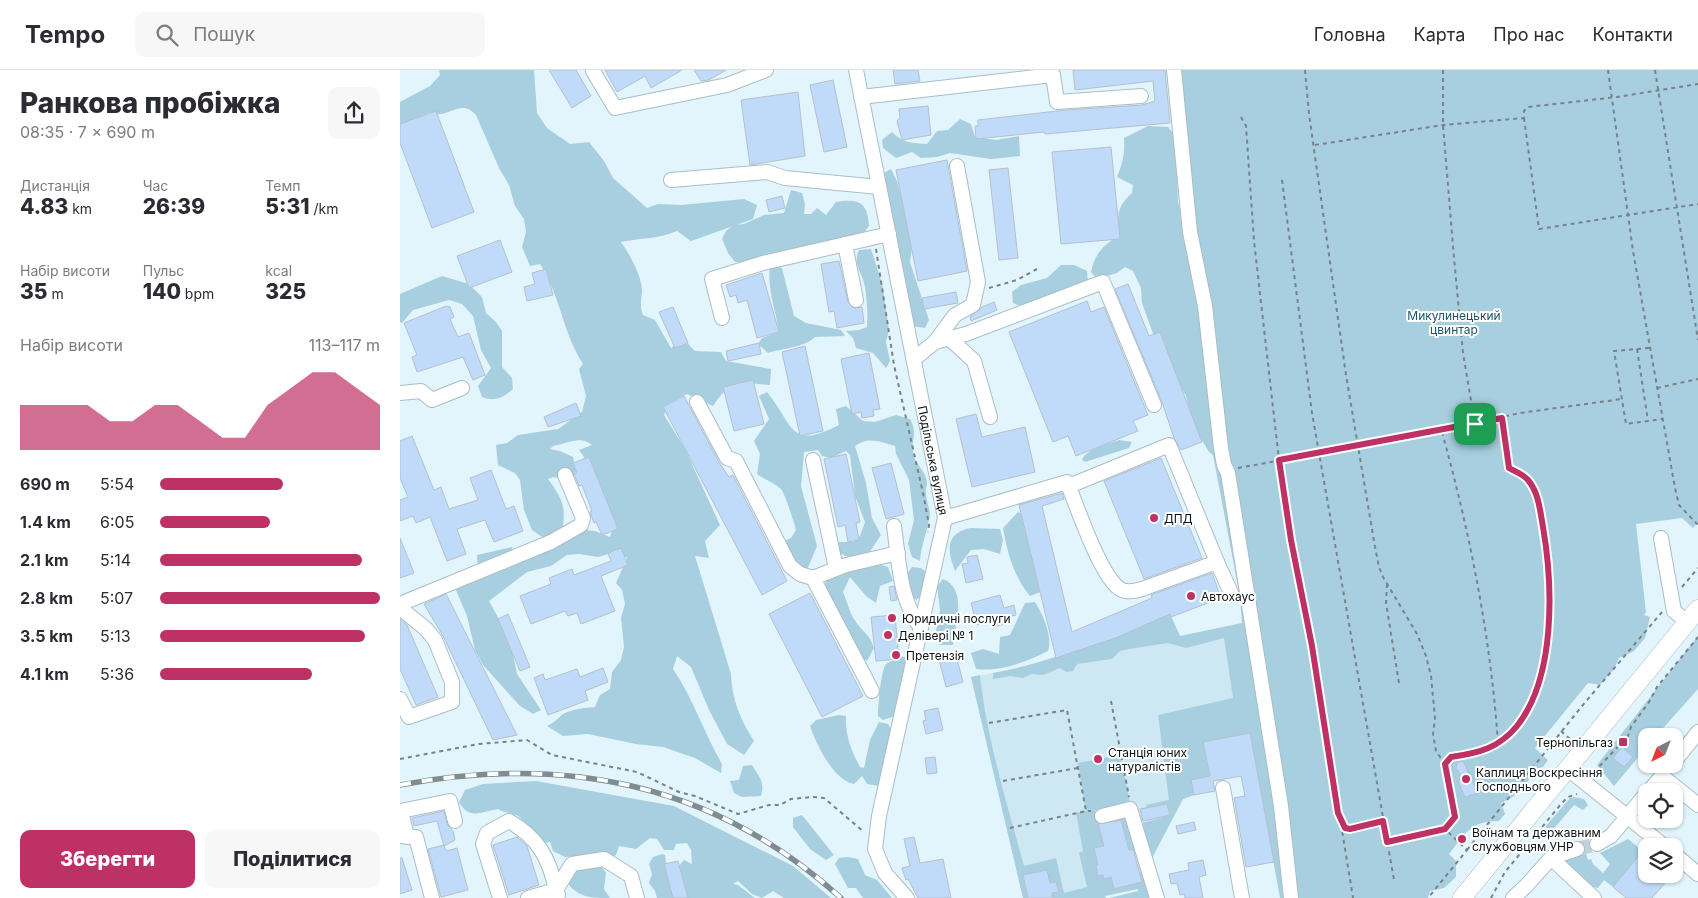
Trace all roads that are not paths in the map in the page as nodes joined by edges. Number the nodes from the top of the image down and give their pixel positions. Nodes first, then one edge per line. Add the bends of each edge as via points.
1 (766, 70) edge
2 (856, 70) edge
3 (1174, 70) edge
4 (593, 71) edge
5 (1057, 72) edge
6 (1141, 96) dead end
7 (861, 97) junction
8 (957, 166) dead end
9 (671, 180) dead end
10 (879, 187) junction
11 (889, 234) junction
12 (845, 244) junction
13 (856, 300) dead end
14 (722, 318) dead end
15 (950, 339) junction
16 (935, 342) junction
17 (914, 359) junction
18 (462, 388) dead end
19 (400, 393) edge
20 (697, 402) dead end
21 (1154, 405) dead end
22 (990, 417) dead end
23 (813, 460) dead end
24 (565, 475) dead end
25 (1069, 486) junction
26 (945, 518) junction
27 (894, 526) dead end
28 (1661, 538) dead end
29 (898, 553) junction
30 (1217, 562) junction
31 (836, 568) junction
32 (812, 578) junction
33 (1232, 595) dead end
34 (400, 604) edge
35 (400, 608) edge
36 (1693, 615) edge
37 (921, 628) junction
38 (872, 691) dead end
39 (400, 699) edge
40 (1698, 732) edge
41 (1683, 751) edge
42 (1568, 769) junction
43 (1665, 773) edge
44 (1662, 776) junction
45 (1656, 783) edge
46 (1223, 788) dead end
47 (1638, 805) edge
48 (1698, 805) edge
49 (1099, 813) road end
50 (1628, 818) junction
51 (455, 821) dead end
52 (404, 836) edge
53 (1654, 838) edge
54 (1597, 844) tunnel mouth
55 (1577, 849) tunnel mouth
56 (1551, 858) junction
57 (1683, 862) edge
58 (1698, 874) edge
59 (557, 894) edge
60 (1467, 896) edge
61 (432, 898) edge
62 (500, 898) edge
63 (528, 898) edge
64 (637, 898) edge
65 (907, 898) edge
66 (1157, 898) edge
67 (1242, 898) edge
68 (1291, 898) edge
69 (1513, 898) edge
70 (1594, 898) edge

1 - 4 street via 727,84 615,108
2 - 7 street, Подільська вулиця
3 - 68 street via 1190,232 1205,306 1221,448 1228,474 1281,806
5 - 6 street via 1057,102
5 - 7 street
7 - 10 street, Подільська вулиця
8 - 16 street via 978,282 973,305 955,315
9 - 10 street via 768,172 785,178
10 - 11 street, Подільська вулиця
11 - 12 street
11 - 17 street, Подільська вулиця
12 - 13 street
12 - 14 street via 712,279
15 - 16 street
15 - 21 street via 1103,282
15 - 22 street via 974,361
16 - 17 street
17 - 26 street, Подільська вулиця
18 - 19 street via 432,400 421,391
20 - 32 street via 727,458 736,461 790,566
23 - 31 street
24 - 34 street via 583,518 581,525 551,542
25 - 26 street via 1067,482
25 - 30 street via 1110,579 1120,589 1132,592
25 - 30 street via 1169,445
26 - 37 street, Подільська вулиця
27 - 29 street
28 - 36 street via 1674,611
29 - 31 street
29 - 37 street via 905,595 912,617
30 - 33 street
31 - 32 street
32 - 38 street
35 - 39 street via 426,628 435,640 452,682 452,702 409,717
36 - 42 main road
37 - 65 street, Подільська вулиця via 879,816 875,850 885,872
40 - 41 street
42 - 50 street
42 - 60 main road
43 - 44 street
44 - 45 street
44 - 48 street
46 - 67 street
47 - 50 street
49 - 66 street via 1130,810
50 - 53 street
50 - 54 street via 1611,836
51 - 52 street via 450,801 401,812
52 - 61 street via 416,837
55 - 56 street
56 - 69 street
56 - 70 street
57 - 58 street
59 - 62 street via 551,864 527,831 509,822 487,833 484,844
59 - 63 street
59 - 64 street via 572,864 604,859 631,876

